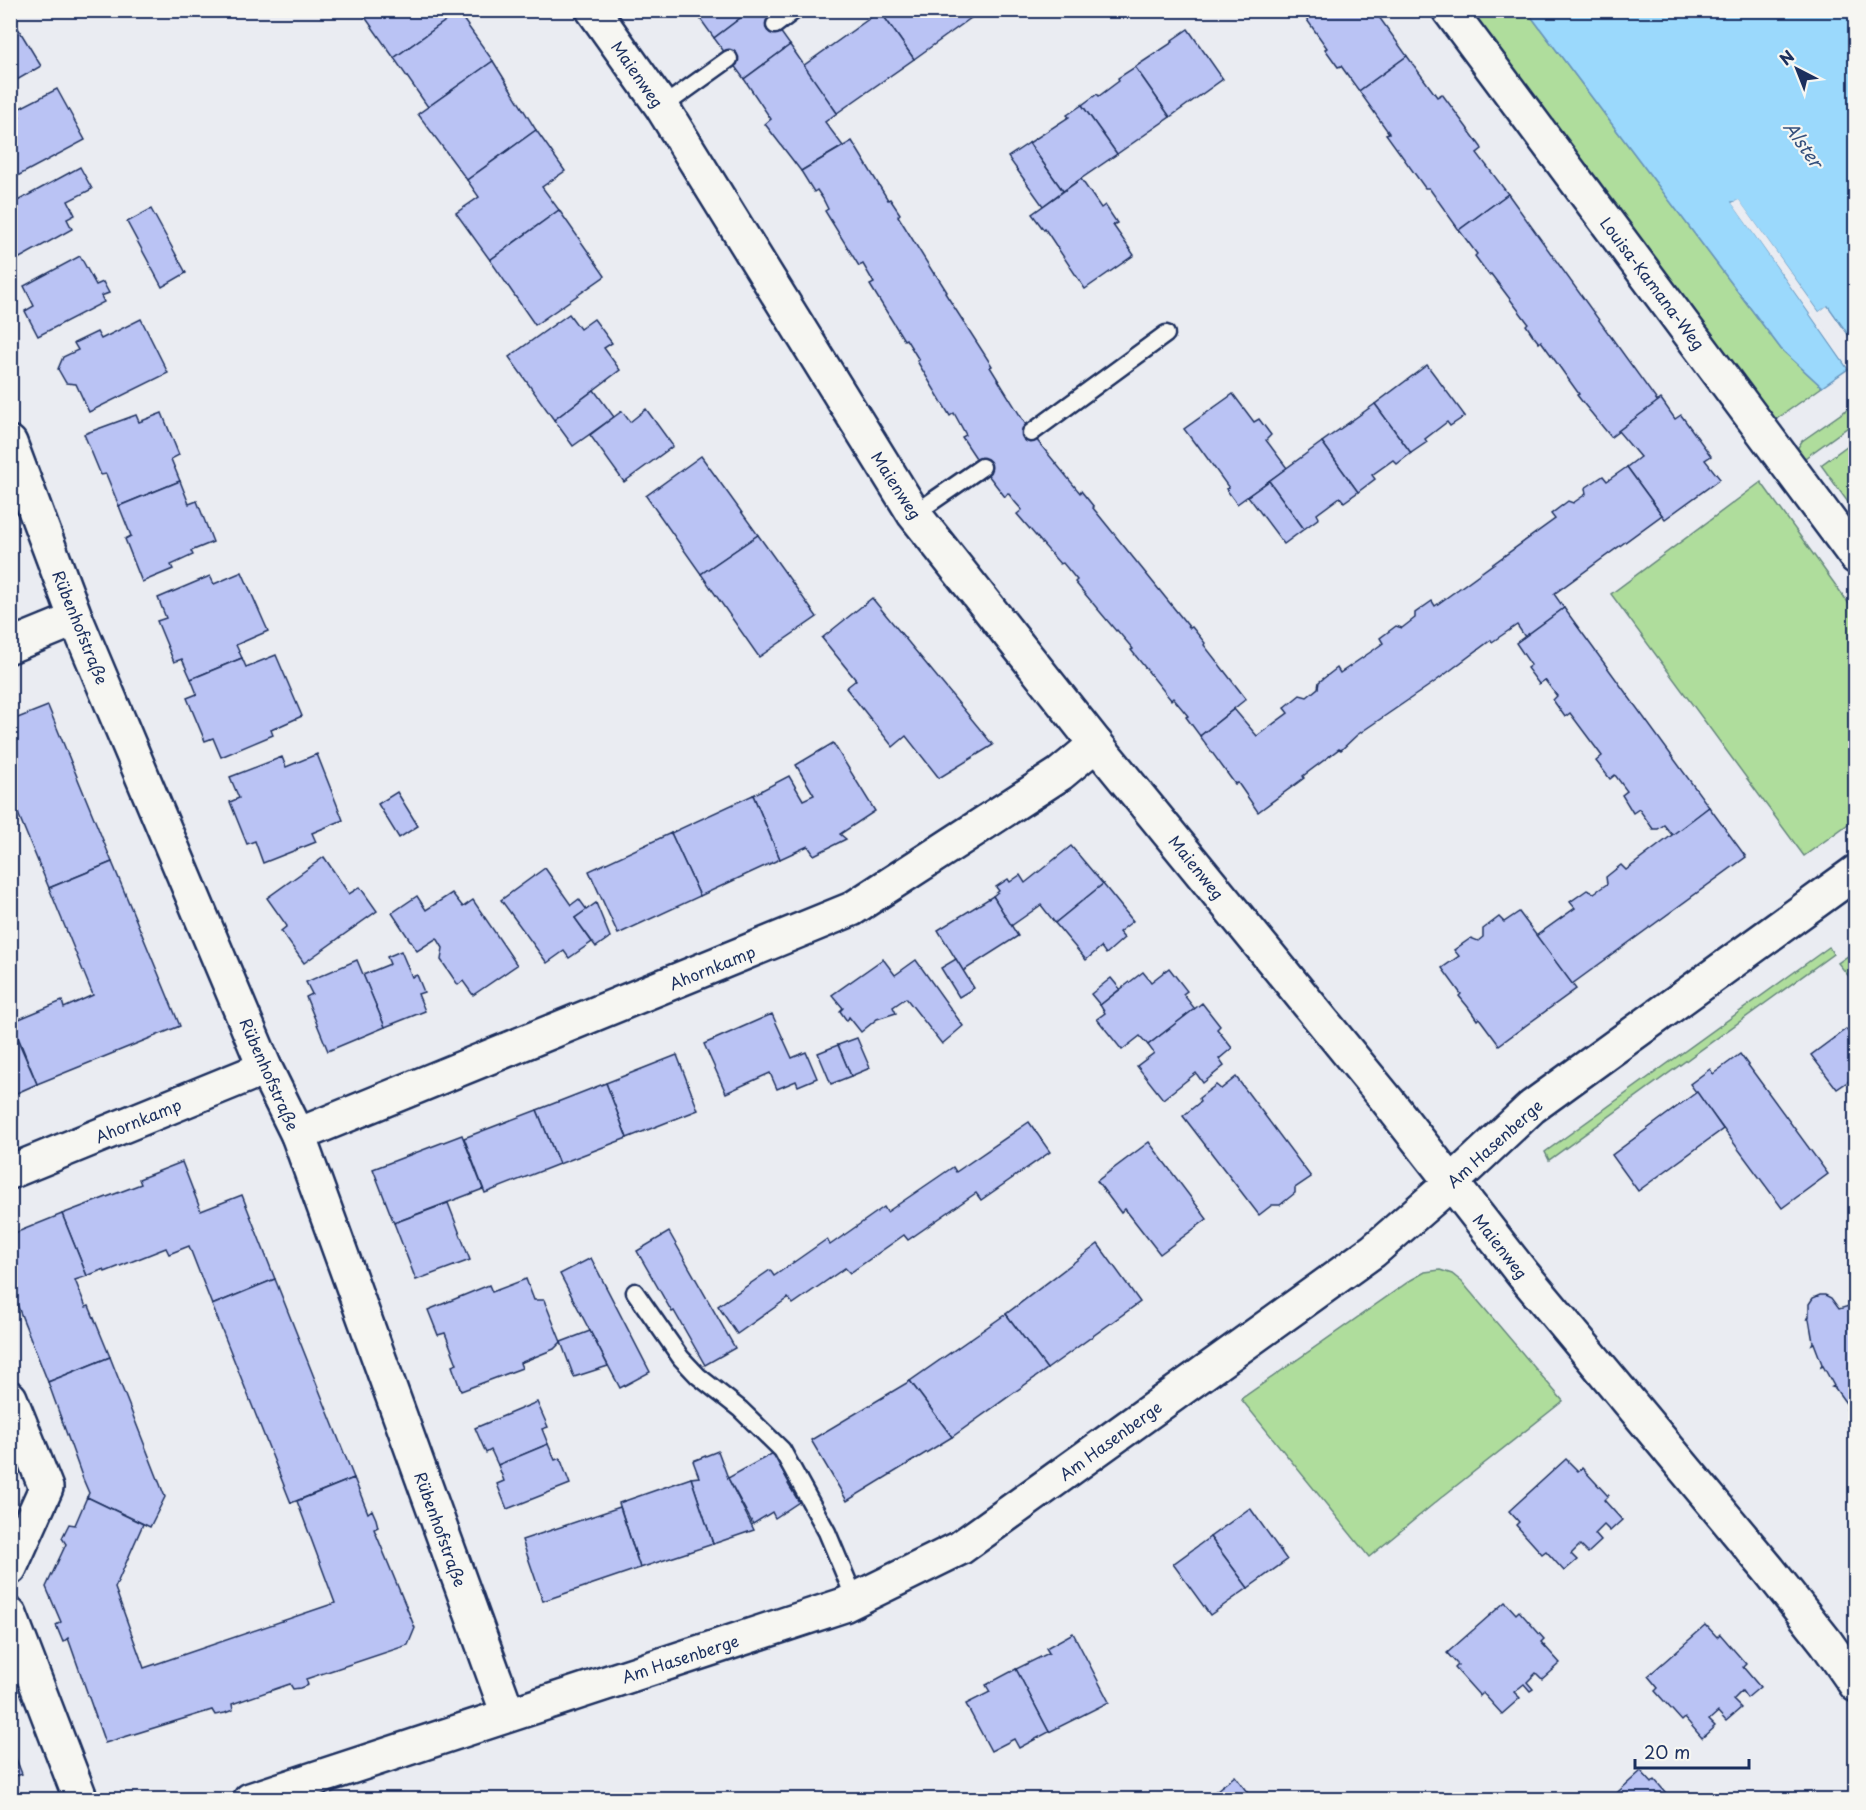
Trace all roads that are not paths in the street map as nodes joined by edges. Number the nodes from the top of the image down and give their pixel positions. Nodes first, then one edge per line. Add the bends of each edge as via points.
1 (593, 10) edge
2 (795, 10) edge
3 (1449, 10) edge
4 (775, 25) dead end
5 (729, 59) dead end
6 (662, 107) junction
7 (1166, 333) dead end
8 (1031, 433) dead end
9 (10, 443) edge
10 (982, 467) dead end
11 (914, 514) junction
12 (1856, 557) edge
13 (76, 619) junction
14 (10, 646) edge
15 (1096, 744) junction
16 (1856, 872) edge
17 (265, 1068) junction
18 (298, 1135) junction
19 (10, 1172) edge
20 (1451, 1183) junction
21 (635, 1292) dead end
22 (10, 1398) edge
23 (10, 1568) edge
24 (855, 1599) junction
25 (10, 1615) edge
26 (1856, 1685) edge
27 (508, 1714) junction
28 (81, 1800) edge
29 (250, 1800) edge

1 - 6 street, Maienweg
2 - 4 lane
3 - 12 street, Louisa-Kamana-Weg
5 - 6 lane
6 - 11 street, Maienweg
7 - 8 lane
9 - 13 street, Rübenhofstraße
10 - 11 lane
11 - 15 street, Maienweg
13 - 14 street
13 - 17 street, Rübenhofstraße
15 - 18 street, Ahornkamp via 1060,774 852,909
15 - 20 street, Maienweg
16 - 20 street, Am Hasenberge via 1532,1107
17 - 18 street, Rübenhofstraße
17 - 19 street, Ahornkamp
18 - 27 street, Rübenhofstraße
20 - 24 street, Am Hasenberge via 1373,1251 960,1548
20 - 26 street, Maienweg via 1740,1534
21 - 24 lane via 681,1358 782,1450 827,1532
22 - 23 street via 46,1488
24 - 27 street, Am Hasenberge
25 - 28 street
27 - 29 street, Am Hasenberge

